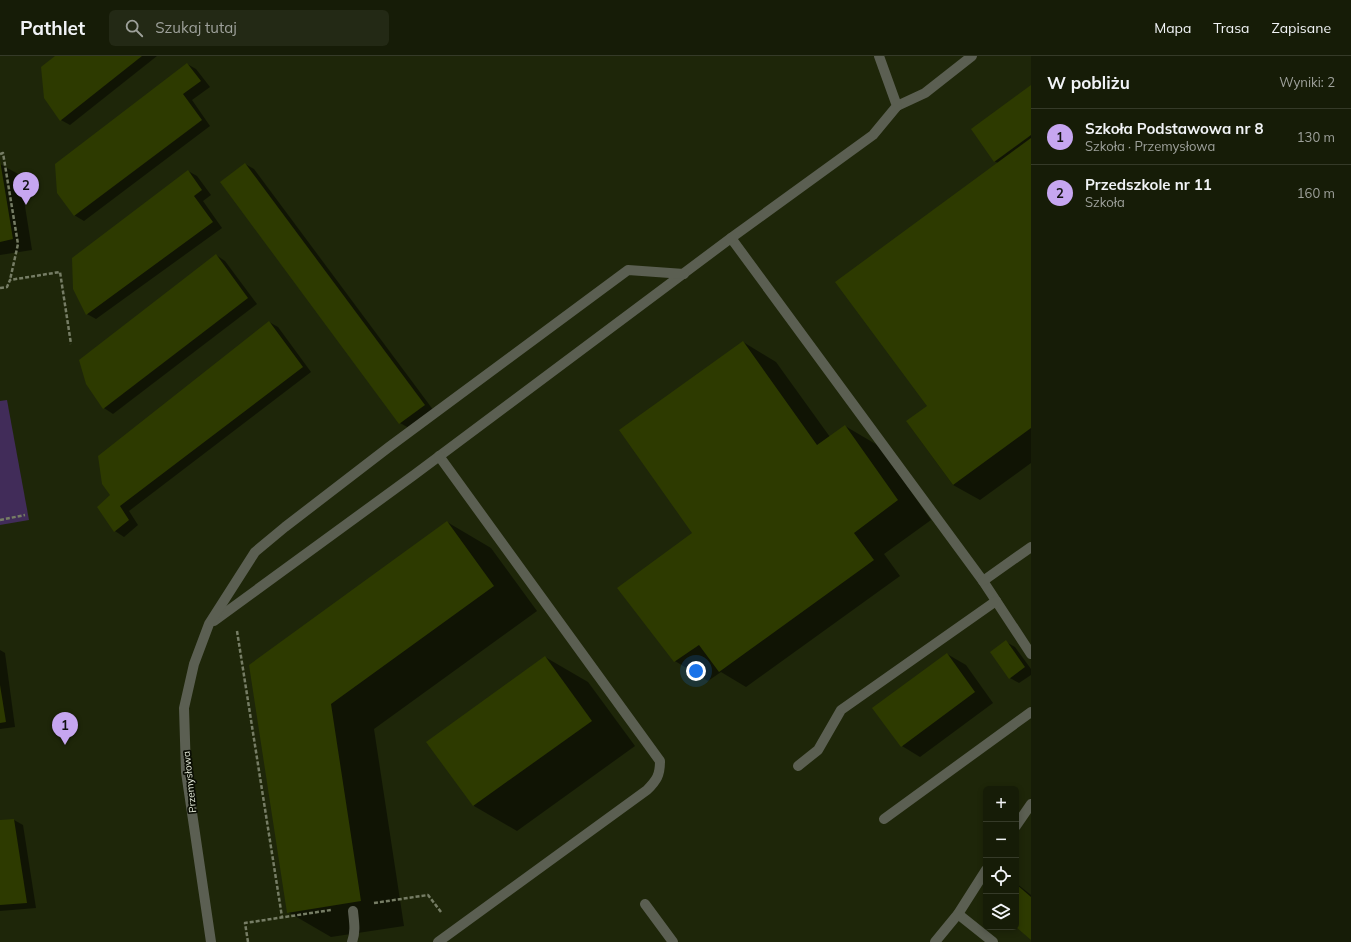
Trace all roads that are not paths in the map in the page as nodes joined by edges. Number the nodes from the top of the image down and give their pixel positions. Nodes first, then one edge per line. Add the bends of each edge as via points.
1 (879, 56) edge
2 (972, 56) edge
3 (897, 106) junction
4 (731, 238) junction
5 (684, 274) junction
6 (440, 456) junction
7 (1031, 547) edge
8 (983, 581) junction
9 (996, 601) junction
10 (209, 624) junction
11 (1031, 654) edge
12 (1031, 712) edge
13 (798, 766) dead end
14 (1031, 804) edge
15 (884, 819) dead end
16 (1019, 822) edge
17 (983, 875) edge
18 (645, 904) dead end
19 (353, 911) dead end
20 (958, 914) junction
21 (211, 942) edge
22 (352, 942) edge
23 (438, 942) edge
24 (673, 942) edge
25 (935, 942) edge
26 (993, 942) edge

1 - 3 street
2 - 3 street via 925,93
3 - 4 street via 873,135
4 - 5 street
4 - 8 street
5 - 6 street
5 - 10 street, Przemysłowa via 628,270 609,284 389,447 255,552
6 - 10 street
6 - 23 street via 660,761 660,772 648,790
7 - 8 street
8 - 9 street
9 - 11 street
9 - 13 street via 841,710 818,750
10 - 21 street, Przemysłowa via 194,664 184,708 186,772
12 - 15 street
14 - 16 street
17 - 20 street
18 - 24 street
19 - 22 street via 355,927
20 - 25 street
20 - 26 street

